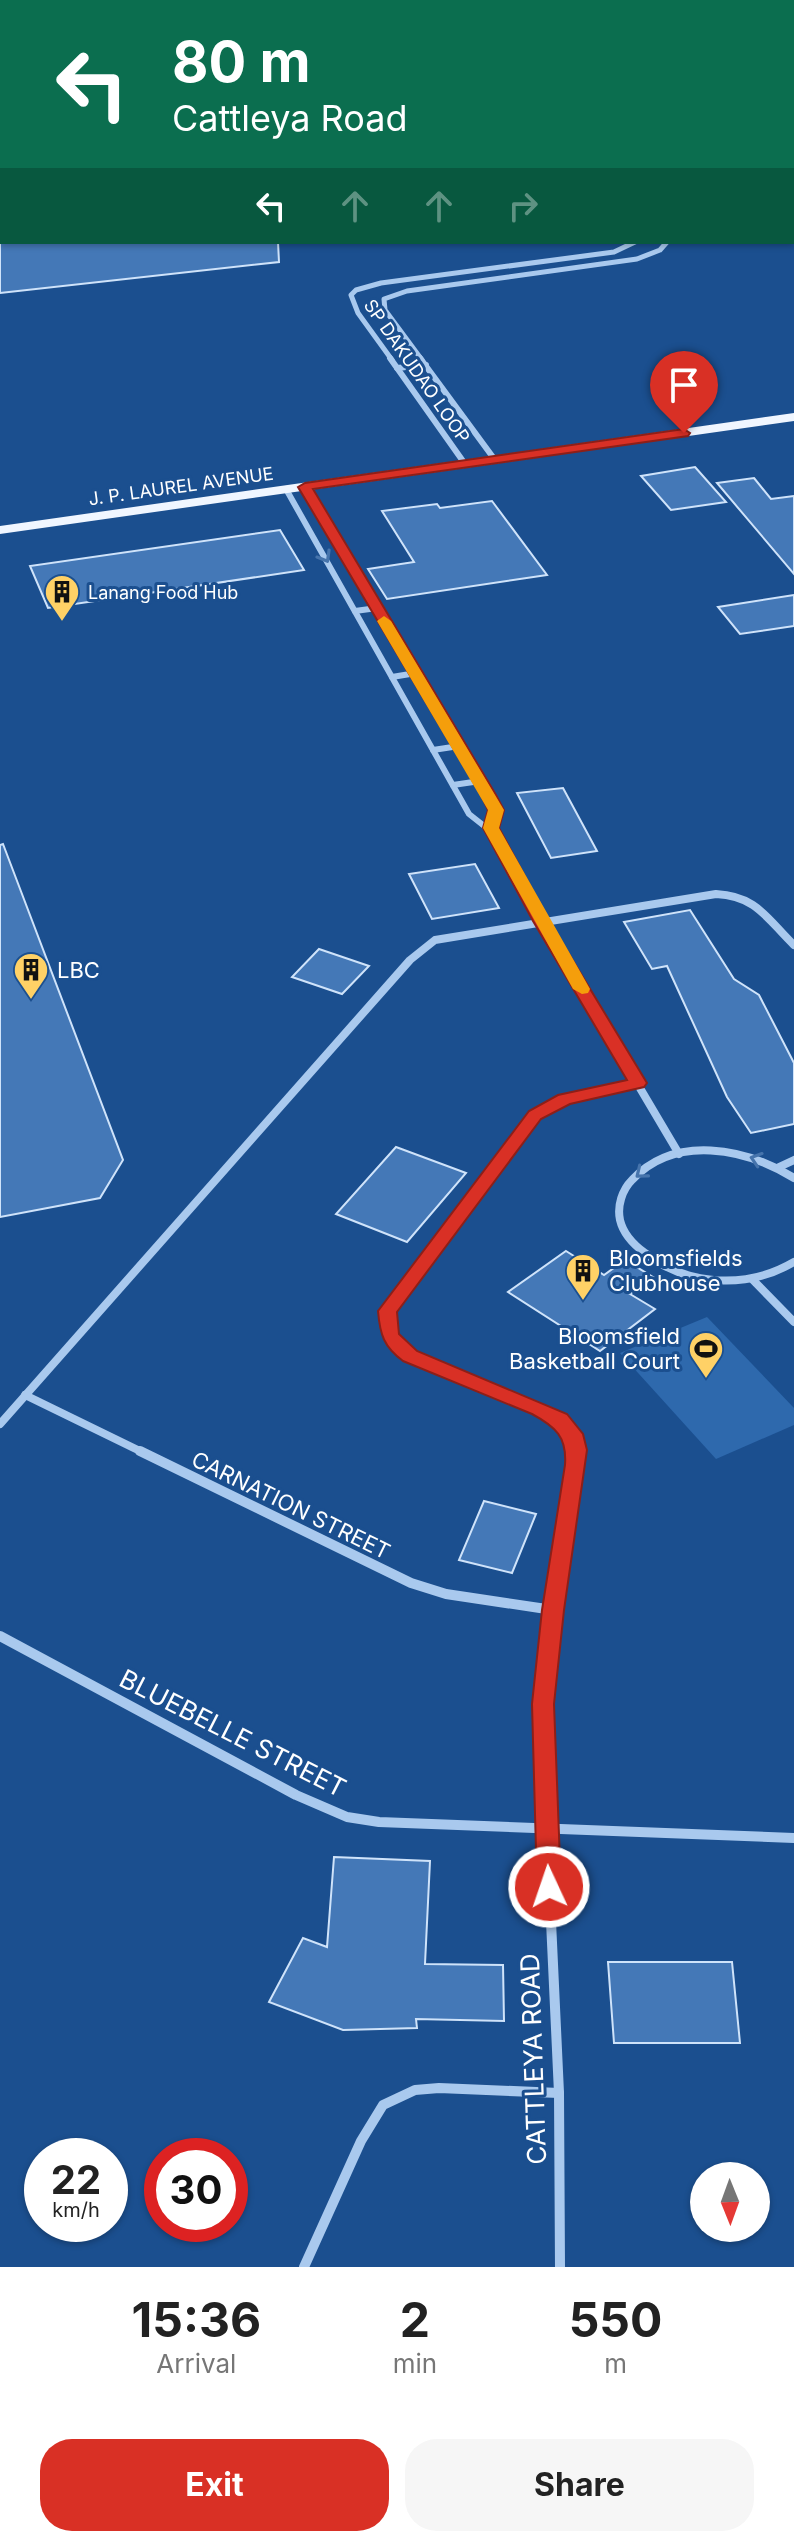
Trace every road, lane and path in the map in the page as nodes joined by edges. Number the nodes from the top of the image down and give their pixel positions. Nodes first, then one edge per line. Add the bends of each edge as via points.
1 (631, 244) edge
2 (665, 244) edge
3 (426, 365) junction
4 (397, 368) junction
5 (794, 417) edge
6 (495, 460) junction
7 (465, 464) junction
8 (305, 487) junction
9 (286, 489) junction
10 (0, 530) edge
11 (377, 608) junction
12 (355, 611) junction
13 (416, 673) junction
14 (392, 677) junction
15 (459, 746) junction
16 (433, 750) junction
17 (480, 781) junction
18 (453, 785) junction
19 (491, 828) junction
20 (541, 921) junction
21 (794, 945) edge
22 (638, 1083) junction
23 (679, 1154) junction
24 (794, 1160) edge
25 (779, 1167) junction
26 (794, 1178) edge
27 (794, 1262) edge
28 (752, 1279) junction
29 (794, 1322) edge
30 (25, 1395) junction
31 (0, 1424) edge
32 (553, 1610) junction
33 (0, 1636) edge
34 (546, 1828) junction
35 (794, 1838) edge
36 (559, 2093) junction
37 (304, 2267) edge
38 (560, 2267) edge

1 - 4 street, SP DAKUDAO LOOP via 614,252 356,290 351,301
2 - 3 street, SP DAKUDAO LOOP via 651,255 628,261 387,296 385,310
3 - 4 street
3 - 6 street, SP DAKUDAO LOOP
4 - 7 street, SP DAKUDAO LOOP
5 - 6 main road, J. P. LAUREL AVENUE
6 - 7 main road, J. P. LAUREL AVENUE
7 - 8 main road, J. P. LAUREL AVENUE
8 - 9 main road, J. P. LAUREL AVENUE
8 - 11 street
9 - 10 main road, J. P. LAUREL AVENUE
9 -> 12 street
11 - 12 street
11 - 13 street
12 - 14 street
13 - 14 street
13 - 15 street
14 - 16 street
15 - 16 street
15 - 17 street
16 - 18 street
17 - 18 street
17 - 19 street via 496,810
18 - 19 street via 469,814
19 - 20 street
20 - 21 street via 729,893 754,901
20 - 22 street
20 - 30 street via 460,934 423,947
22 - 23 street
22 - 32 street, CATTLEYA ROAD via 564,1099 535,1115 388,1311 389,1334 410,1356 540,1409 572,1434 575,1465
25 -> 23 street via 731,1152
23 -> 28 street via 650,1165 628,1184 620,1210 628,1237 652,1261 689,1276
24 - 25 street
25 - 26 street
27 - 28 street
28 - 29 street
30 - 31 street
30 - 32 street, CARNATION STREET via 411,1583 446,1594
32 - 34 street, CATTLEYA ROAD via 542,1728
33 - 34 street, BLUEBELLE STREET via 296,1795 347,1817
34 - 35 street, BLUEBELLE STREET
34 - 36 street, CATTLEYA ROAD
36 - 37 street via 427,2089 383,2105
36 - 38 street, CATTLEYA ROAD

